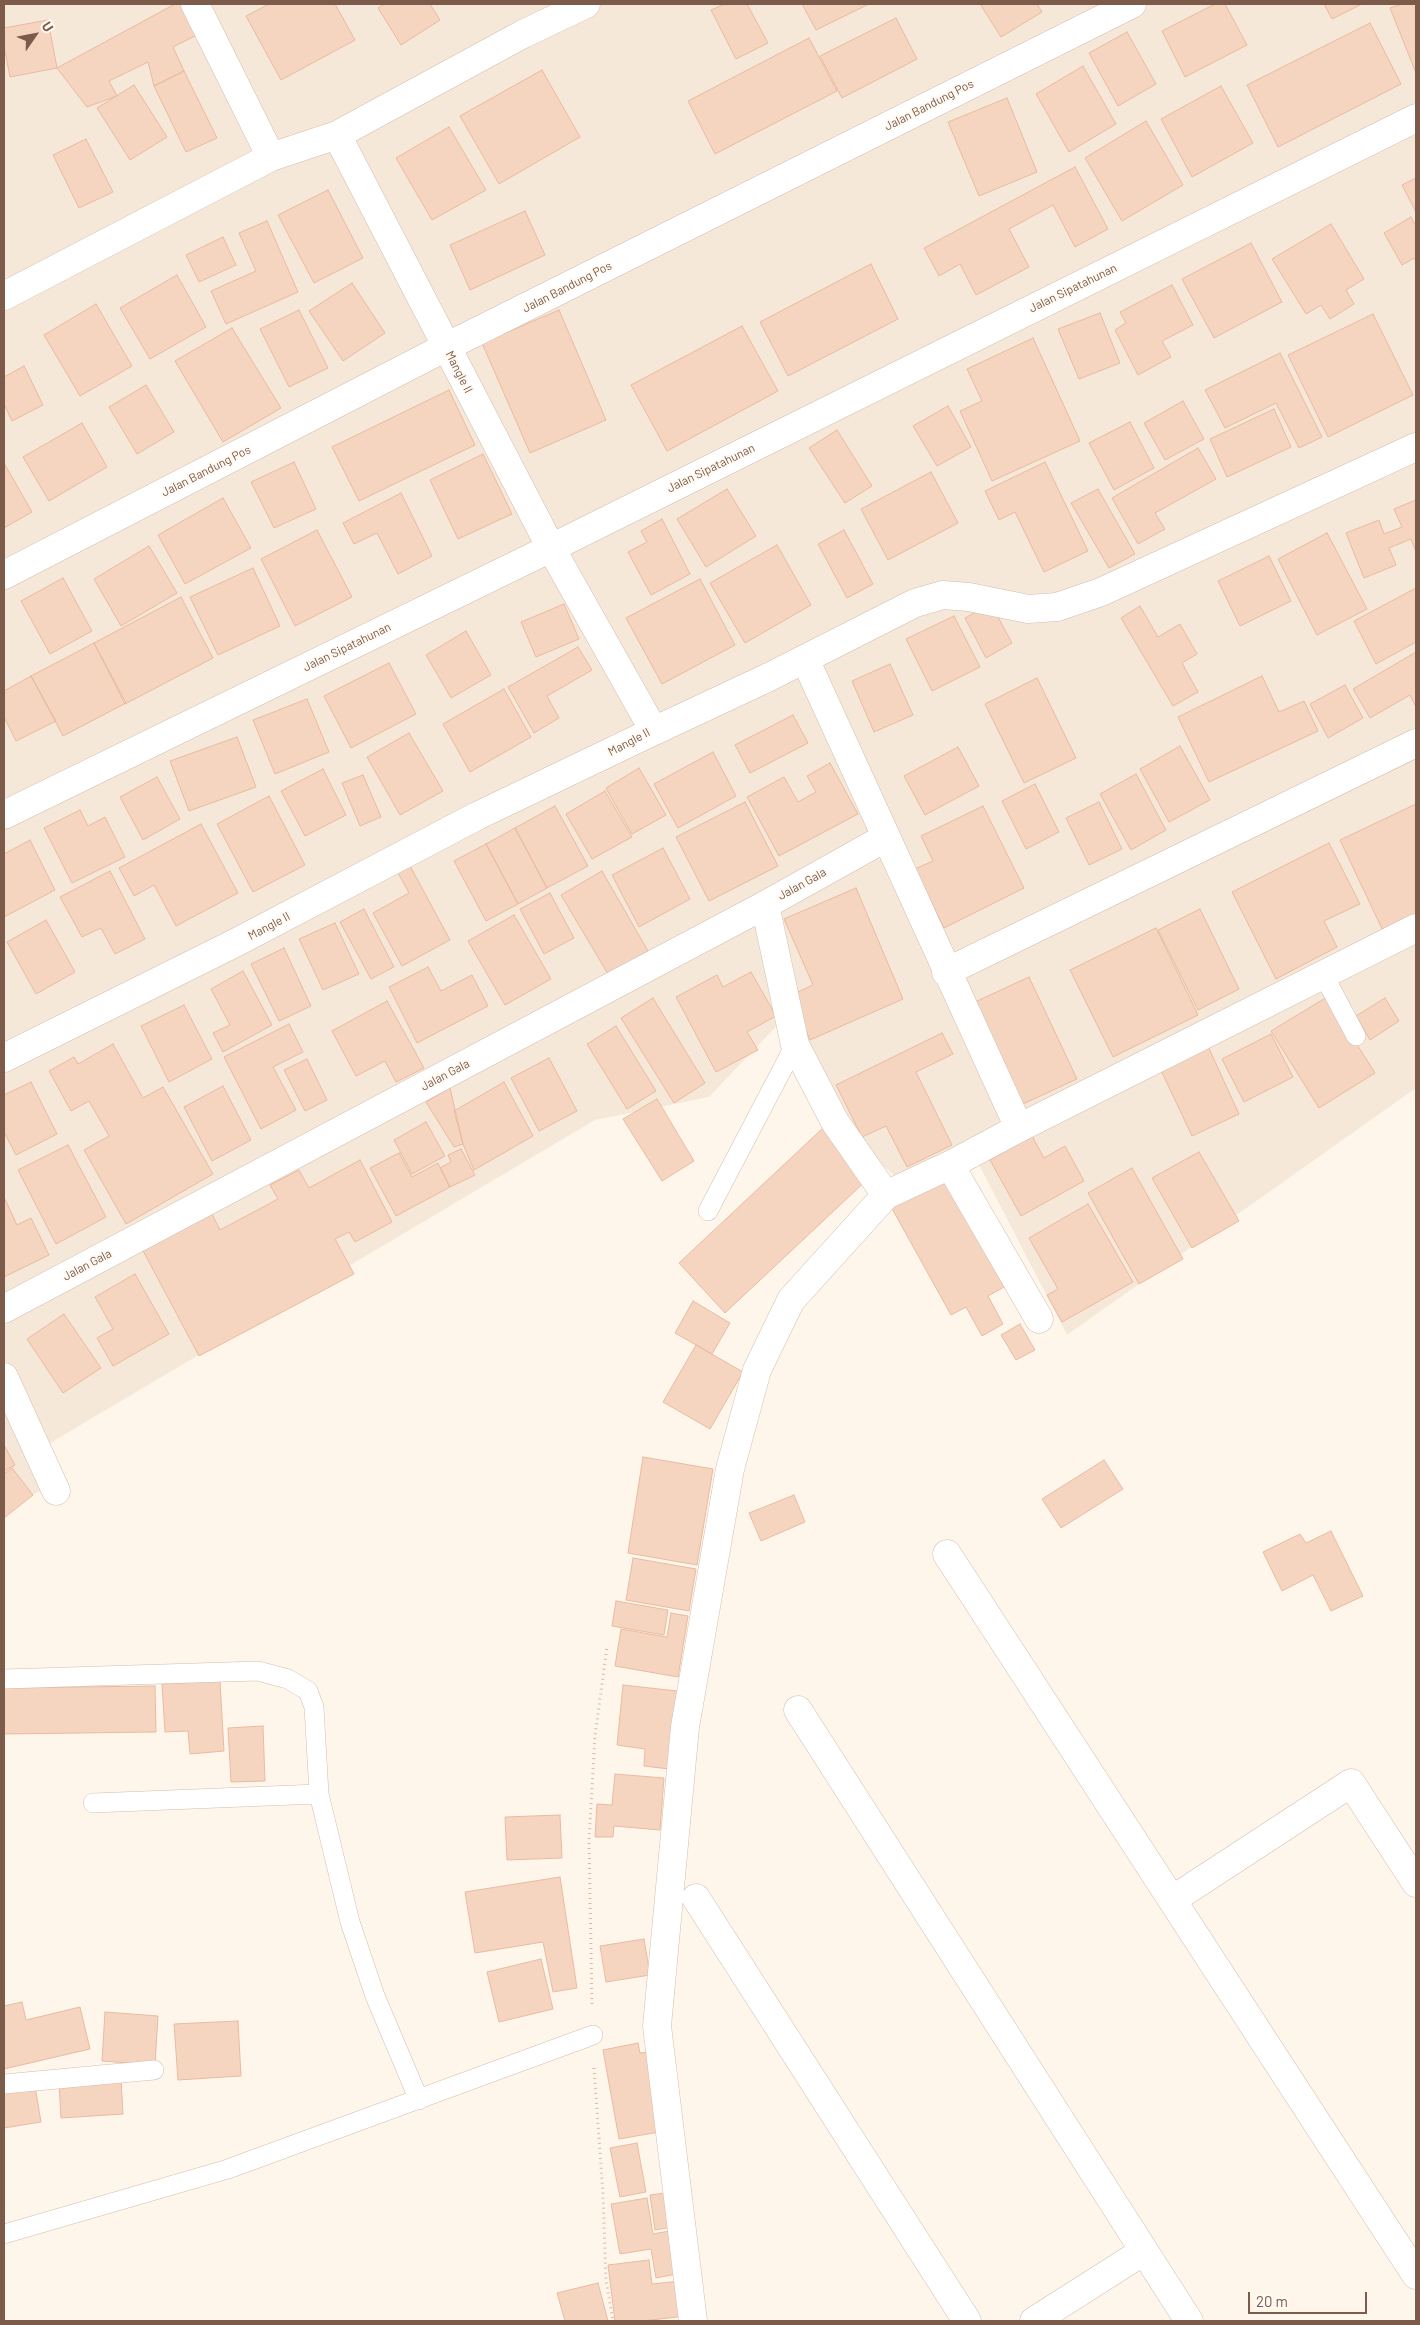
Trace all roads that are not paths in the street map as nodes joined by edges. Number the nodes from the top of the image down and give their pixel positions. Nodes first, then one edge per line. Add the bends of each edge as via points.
1 (196, 4) edge
2 (586, 4) edge
3 (1132, 4) edge
4 (1416, 118) edge
5 (338, 135) junction
6 (271, 157) junction
7 (4, 296) edge
8 (446, 347) junction
9 (1416, 446) edge
10 (551, 548) junction
11 (4, 574) edge
12 (805, 660) junction
13 (654, 731) junction
14 (1416, 743) edge
15 (4, 816) edge
16 (885, 838) junction
17 (765, 905) junction
18 (1416, 928) edge
19 (946, 972) junction
20 (1323, 974) junction
21 (1356, 1036) dead end
22 (795, 1045) junction
23 (4, 1058) edge
24 (1019, 1128) junction
25 (950, 1166) junction
26 (886, 1195) junction
27 (708, 1211) dead end
28 (4, 1310) edge
29 (1039, 1319) dead end
30 (4, 1377) edge
31 (56, 1491) dead end
32 (947, 1554) dead end
33 (4, 1679) edge
34 (798, 1710) dead end
35 (319, 1794) junction
36 (93, 1803) dead end
37 (1416, 1882) edge
38 (696, 1898) dead end
39 (1172, 1900) junction
40 (593, 2035) road end
41 (154, 2070) dead end
42 (4, 2084) edge
43 (419, 2100) junction
44 (4, 2234) edge
45 (1144, 2251) junction
46 (1416, 2274) edge
47 (693, 2321) edge
48 (967, 2321) edge
49 (1034, 2321) edge
50 (1189, 2321) edge

1 - 6 street
2 - 5 street via 522,34
3 - 8 street, Jalan Bandung Pos
4 - 10 street, Jalan Sipatahunan
5 - 6 street
5 - 8 street, Mangle II
6 - 7 street
8 - 10 street, Mangle II
8 - 11 street, Jalan Bandung Pos
9 - 12 street via 1101,592 1057,608 1028,609 943,595 915,603
10 - 13 street, Mangle II
10 - 15 street, Jalan Sipatahunan
12 - 13 street
12 - 16 street
13 - 23 street, Mangle II via 477,816 237,942
14 - 19 street
16 - 17 street, Jalan Gala
16 - 19 street
17 - 22 street
17 - 28 street, Jalan Gala
18 - 20 street
19 - 24 street
20 - 21 lane
20 - 24 street
22 - 26 street via 835,1122
22 - 27 lane
24 - 25 street
25 - 26 street
25 - 29 street
26 - 47 street via 791,1300 756,1370 730,1469 685,1726 657,2026
30 - 31 street
32 - 39 street
33 - 35 lane via 258,1671 288,1679 308,1691 314,1707
34 - 45 street
35 - 36 lane
35 - 43 lane via 353,1932 375,1996
37 - 39 street via 1352,1783
38 - 48 street
39 - 46 street
40 - 43 lane
41 - 42 lane
43 - 44 lane via 228,2169
45 - 49 street
45 - 50 street

